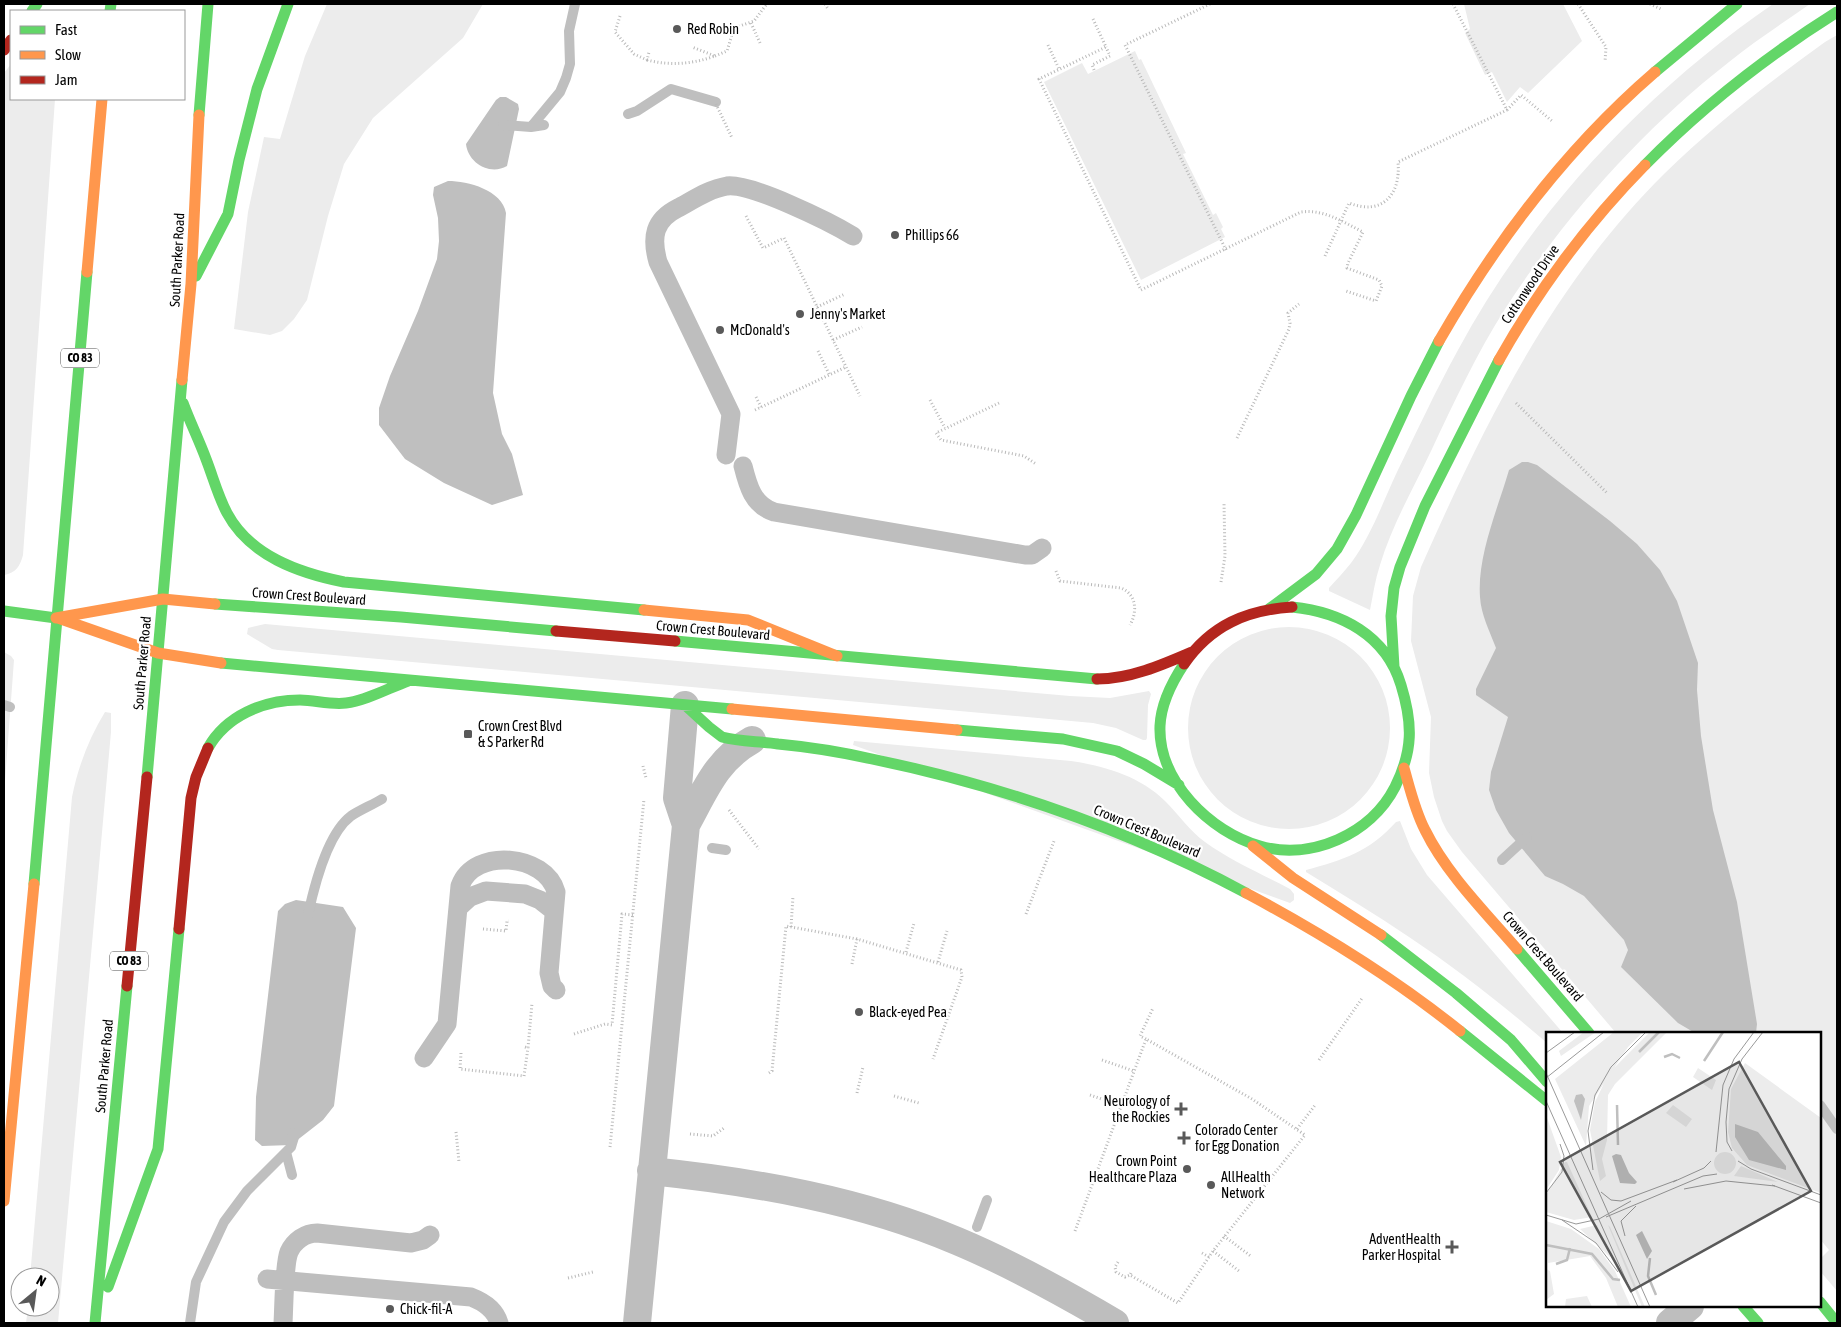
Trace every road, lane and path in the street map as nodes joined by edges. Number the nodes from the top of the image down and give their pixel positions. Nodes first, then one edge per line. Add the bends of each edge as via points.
1 (208, 4) edge
2 (288, 4) edge
3 (765, 4) edge
4 (825, 4) edge
5 (1210, 4) edge
6 (1453, 4) edge
7 (1578, 4) edge
8 (1650, 4) edge
9 (1737, 4) edge
10 (828, 9) dead end
11 (1661, 9) dead end
12 (1837, 12) edge
13 (620, 16) dead end
14 (1093, 19) dead end
15 (751, 23) junction
16 (760, 43) dead end
17 (1048, 44) dead end
18 (692, 47) dead end
19 (1106, 47) junction
20 (649, 52) dead end
21 (715, 56) junction
22 (647, 60) junction
23 (1605, 62) dead end
24 (1059, 69) junction
25 (1094, 70) dead end
26 (102, 100) edge
27 (716, 104) dead end
28 (1507, 110) junction
29 (1552, 120) dead end
30 (732, 138) dead end
31 (741, 208) dead end
32 (1341, 222) junction
33 (853, 236) dead end
34 (1226, 250) junction
35 (1325, 256) dead end
36 (191, 284) junction
37 (1346, 290) dead end
38 (844, 294) dead end
39 (1299, 304) dead end
40 (817, 307) junction
41 (862, 327) dead end
42 (833, 340) junction
43 (818, 351) dead end
44 (846, 367) junction
45 (830, 374) junction
46 (860, 396) dead end
47 (756, 397) dead end
48 (181, 400) junction
49 (930, 400) dead end
50 (999, 402) dead end
51 (1516, 403) dead end
52 (761, 407) junction
53 (753, 411) dead end
54 (945, 428) junction
55 (1237, 438) dead end
56 (726, 456) dead end
57 (1036, 464) dead end
58 (743, 466) dead end
59 (1607, 493) dead end
60 (1224, 503) dead end
61 (1042, 548) dead end
62 (1055, 568) dead end
63 (1221, 582) dead end
64 (163, 599) junction
65 (1269, 609) junction
66 (4, 611) edge
67 (56, 618) junction
68 (1130, 625) dead end
69 (1192, 652) junction
70 (158, 653) junction
71 (837, 656) junction
72 (1394, 667) junction
73 (408, 681) junction
74 (685, 705) junction
75 (752, 740) junction
76 (643, 766) dead end
77 (1404, 768) junction
78 (646, 784) dead end
79 (1179, 785) junction
80 (645, 794) dead end
81 (726, 806) dead end
82 (686, 825) junction
83 (1054, 840) dead end
84 (1252, 845) junction
85 (759, 849) dead end
86 (793, 896) dead end
87 (458, 908) junction
88 (554, 911) junction
89 (1026, 914) dead end
90 (633, 915) junction
91 (914, 923) dead end
92 (791, 928) junction
93 (947, 931) dead end
94 (857, 939) junction
95 (906, 952) junction
96 (938, 962) junction
97 (852, 964) dead end
98 (556, 990) dead end
99 (1363, 996) dead end
100 (1154, 1008) dead end
101 (1588, 1032) edge
102 (574, 1034) dead end
103 (1146, 1039) junction
104 (933, 1043) dead end
105 (938, 1045) junction
106 (528, 1048) dead end
107 (462, 1049) dead end
108 (424, 1058) dead end
109 (933, 1059) dead end
110 (1102, 1060) dead end
111 (1319, 1060) dead end
112 (863, 1068) dead end
113 (1134, 1072) junction
114 (769, 1073) dead end
115 (1546, 1081) edge
116 (856, 1093) dead end
117 (1090, 1095) dead end
118 (894, 1096) dead end
119 (1125, 1098) junction
120 (1546, 1101) edge
121 (919, 1103) dead end
122 (1316, 1104) dead end
123 (1122, 1106) junction
124 (1153, 1112) dead end
125 (724, 1128) dead end
126 (1297, 1129) junction
127 (456, 1132) dead end
128 (690, 1134) dead end
129 (610, 1147) dead end
130 (459, 1162) dead end
131 (651, 1171) junction
132 (4, 1201) edge
133 (1075, 1231) dead end
134 (430, 1235) dead end
135 (1224, 1236) junction
136 (1213, 1251) junction
137 (1202, 1253) dead end
138 (1209, 1257) junction
139 (1252, 1257) dead end
140 (1118, 1262) dead end
141 (1132, 1271) dead end
142 (1238, 1271) dead end
143 (593, 1272) dead end
144 (1130, 1276) junction
145 (568, 1278) dead end
146 (267, 1280) dead end
147 (286, 1281) junction
148 (1821, 1303) edge
149 (1689, 1307) edge
150 (1744, 1307) edge
151 (95, 1323) edge
152 (283, 1323) edge
153 (499, 1323) edge
154 (637, 1323) edge
155 (1115, 1323) edge
156 (1670, 1323) edge
157 (1758, 1323) edge
158 (1837, 1323) edge

1 - 36 main road, South Parker Road / CO 83 via 199,108
2 - 36 main road via 257,89 228,214
3 - 15 path via 762,13
4 - 10 path
5 - 34 path via 1125,45
6 - 28 path
7 - 23 path via 1606,47
8 - 11 path
9 - 65 main road via 1615,108 1578,146 1531,203 1493,254 1446,328 1342,541 1313,577
12 - 72 main road, Cottonwood Drive via 1757,65 1678,134 1594,222 1538,297 1481,393 1407,547 1397,575 1391,611
13 - 22 path via 615,32 634,54
14 - 19 path
15 - 16 path
15 - 21 path via 734,28 727,51
17 - 24 path
18 - 21 path
19 - 24 path
19 - 25 path via 1110,56 1092,65
20 - 22 path
21 - 22 path via 670,64
24 - 34 path via 1039,79 1142,290
26 - 67 main road, CO 83
27 - 30 path
28 - 29 path via 1521,94
28 - 32 path via 1398,162 1399,180 1390,197 1371,207 1349,203
31 - 40 path via 763,248 784,238
32 - 34 path via 1324,213 1301,212
32 - 35 path
32 - 37 path via 1363,232 1347,268 1382,284 1376,301
33 - 56 lane via 799,208 733,186 715,189 670,212 657,228 653,239 658,262 731,414
36 - 48 main road, South Parker Road / CO 83
38 - 40 path
39 - 55 path via 1288,313 1289,329
40 - 42 path
41 - 42 path
42 - 44 path
43 - 45 path
44 - 45 path
44 - 46 path
45 - 52 path
47 - 52 path
48 - 64 main road, South Parker Road / CO 83
48 - 71 main road via 236,528 261,550 306,573 344,582 748,620
49 - 54 path
50 - 54 path
51 - 59 path
52 - 53 path
54 - 57 path via 936,432 941,440 1024,456
58 - 61 lane via 751,493 759,504 774,512 1025,556
60 - 63 path via 1226,556
62 - 68 path via 1060,581 1127,591 1135,609
64 - 67 main road, Crown Crest Boulevard
64 - 70 main road, South Parker Road / CO 83
64 - 71 main road, Crown Crest Boulevard
65 - 69 main road via 1226,624 1201,641
65 - 72 main road via 1301,608 1341,618 1366,632
66 - 67 main road
67 - 70 main road
67 - 132 main road, CO 83
69 - 71 main road, Crown Crest Boulevard via 1137,674 1099,679
69 - 79 main road via 1172,684 1160,722 1164,756
70 - 73 main road via 235,665
70 - 151 main road, South Parker Road / CO 83
72 - 77 main road via 1406,696 1411,724
73 - 74 main road
73 - 151 main road via 347,703 299,700 262,705 222,728 197,769 191,798 158,1149
74 - 75 main road, Crown Crest Boulevard via 721,737
74 - 79 main road via 1063,739 1117,751
74 - 82 street via 677,798
75 - 82 street via 721,764
75 - 120 main road, Crown Crest Boulevard via 846,754 949,778 1046,806 1160,851 1252,896 1382,974 1441,1016
76 - 78 path
77 - 84 main road via 1382,810 1346,837 1317,848 1301,850
77 - 101 main road, Crown Crest Boulevard via 1414,804 1435,849
79 - 84 main road via 1208,818
80 - 90 path
81 - 85 path
82 - 131 street
83 - 89 path
84 - 115 main road via 1293,878 1385,938 1456,993 1511,1040
86 - 92 path
87 - 88 lane via 470,897 486,891 525,894
87 - 88 lane via 460,886 468,872 482,863 503,861 526,864 544,873 556,892
87 - 108 lane via 447,1024
88 - 98 lane via 549,973
90 - 102 path via 622,914 612,1025 605,1024
90 - 129 path
91 - 95 path
92 - 94 path
92 - 114 path via 786,926 772,1071
93 - 96 path
94 - 95 path
94 - 97 path
95 - 96 path
96 - 105 path via 963,973
99 - 111 path
100 - 103 path via 1140,1036
103 - 113 path
103 - 126 path via 1239,1091
104 - 105 path
105 - 109 path
106 - 107 path via 524,1076 460,1069
110 - 113 path
112 - 116 path
113 - 119 path
117 - 123 path
118 - 121 path
119 - 123 path
119 - 124 path
122 - 126 path
123 - 133 path
125 - 128 path via 713,1136
126 - 135 path via 1305,1135
127 - 130 path
131 - 154 street
131 - 155 street via 784,1189 901,1221 991,1256
134 - 147 lane via 411,1243 307,1234 288,1253
135 - 136 path
135 - 139 path
136 - 138 path
136 - 142 path
137 - 138 path
138 - 144 path via 1178,1303
140 - 144 path via 1116,1272
141 - 144 path
143 - 145 path
146 - 147 lane
147 - 152 lane
147 - 153 lane via 471,1297 490,1307
148 - 158 main road
149 - 156 street
150 - 157 main road

